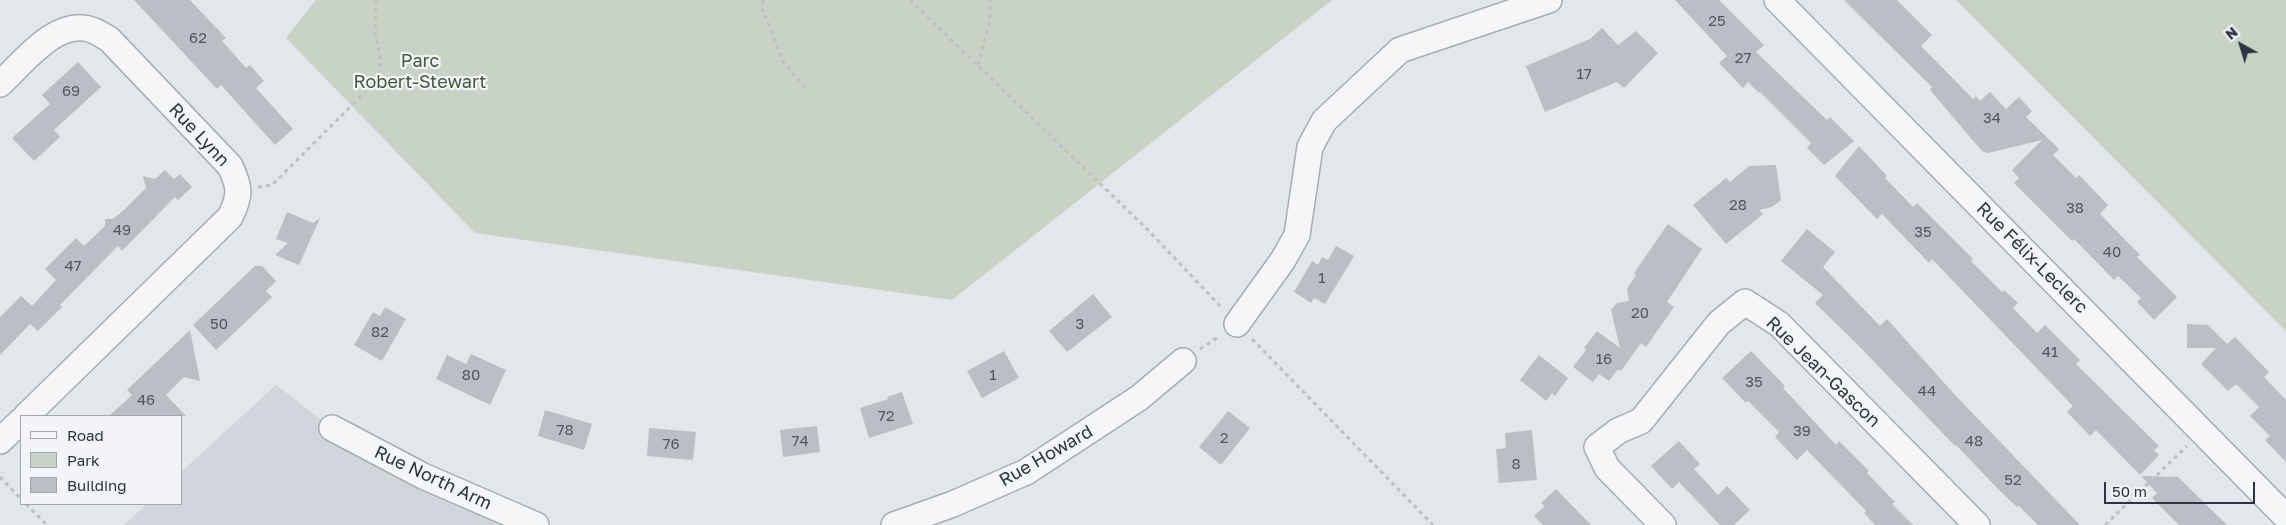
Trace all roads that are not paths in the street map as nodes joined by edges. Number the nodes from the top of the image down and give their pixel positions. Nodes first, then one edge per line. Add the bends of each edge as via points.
1 (1549, 0) edge
2 (1777, 0) edge
3 (0, 84) edge
4 (1237, 324) road end
5 (1183, 361) road end
6 (27, 415) edge
7 (20, 422) edge
8 (332, 428) dead end
9 (0, 442) edge
10 (948, 515) edge
11 (2286, 517) edge
12 (536, 525) edge
13 (894, 525) edge
14 (1664, 525) edge
15 (1977, 525) edge

1 - 4 street via 1400,50 1324,121 1310,147 1297,235
2 - 11 street, Rue Félix-Leclerc
3 - 6 street, Rue Lynn via 52,35 71,28 91,30 109,39 230,166 237,181 239,200 230,217
5 - 10 street, Rue Howard via 1139,398 1026,472
7 - 9 street
8 - 12 street, Rue North Arm via 423,476
10 - 13 street, Rue Howard
14 - 15 street, Rue Jean-Gascon via 1607,468 1597,447 1618,431 1641,420 1719,323 1745,302 1779,324

